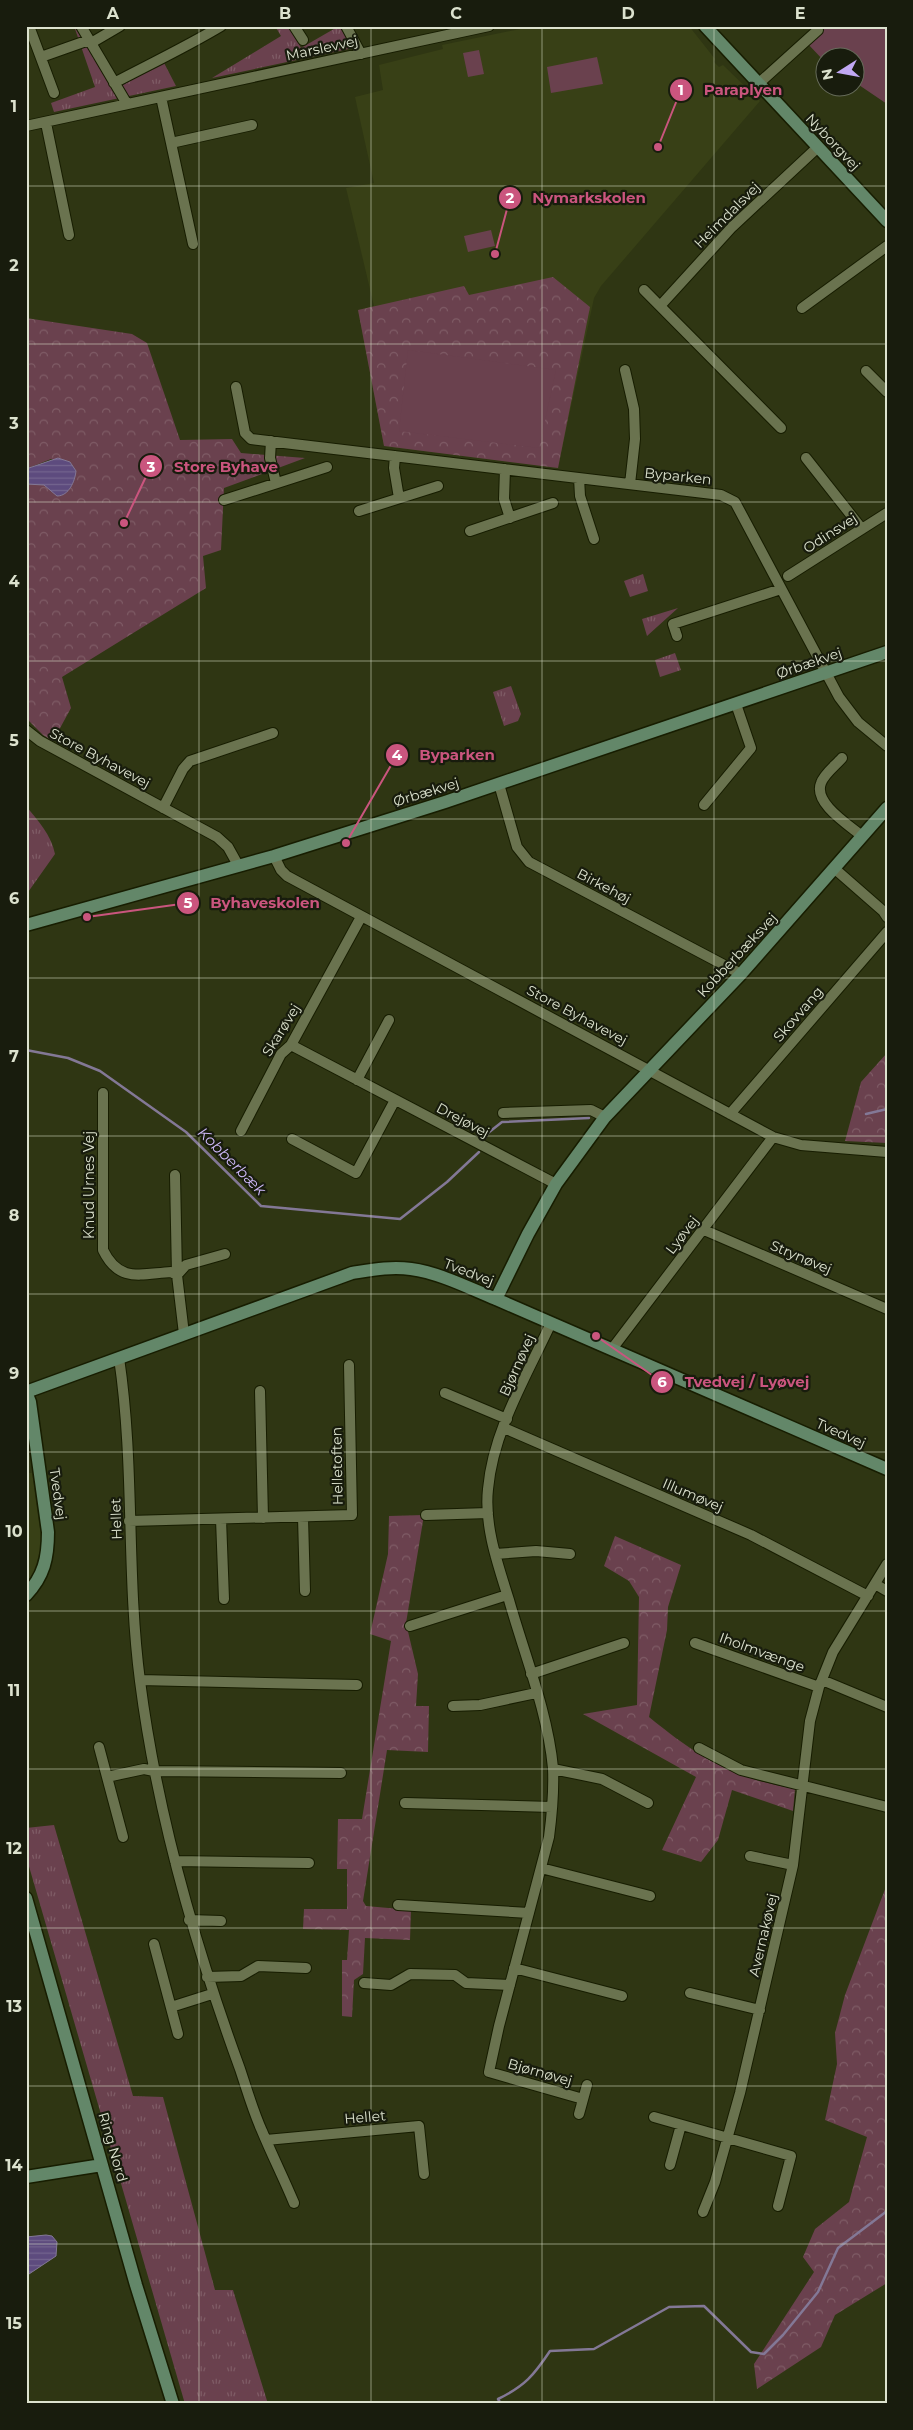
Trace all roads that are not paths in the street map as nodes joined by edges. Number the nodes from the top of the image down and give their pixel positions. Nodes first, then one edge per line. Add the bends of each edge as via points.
1 (29, 26) edge
2 (81, 26) edge
3 (120, 26) edge
4 (221, 26) edge
5 (294, 26) edge
6 (346, 26) edge
7 (489, 26) edge
8 (705, 26) edge
9 (818, 30) dead end
10 (303, 40) dead end
11 (90, 42) junction
12 (361, 54) junction
13 (41, 57) junction
14 (114, 83) junction
15 (758, 84) junction
16 (54, 93) dead end
17 (161, 97) junction
18 (127, 104) junction
19 (46, 123) junction
20 (252, 125) dead end
21 (26, 126) edge
22 (171, 143) junction
23 (818, 147) junction
24 (887, 220) edge
25 (68, 235) dead end
26 (193, 244) dead end
27 (887, 246) edge
28 (644, 290) dead end
29 (660, 306) junction
30 (802, 308) dead end
31 (625, 370) dead end
32 (866, 371) dead end
33 (236, 386) dead end
34 (887, 392) edge
35 (781, 428) dead end
36 (271, 442) junction
37 (395, 456) junction
38 (806, 458) dead end
39 (327, 467) dead end
40 (505, 469) junction
41 (579, 478) junction
42 (276, 483) junction
43 (630, 484) junction
44 (438, 486) dead end
45 (399, 498) junction
46 (224, 500) dead end
47 (553, 503) dead end
48 (359, 511) dead end
49 (887, 513) edge
50 (510, 518) junction
51 (862, 529) junction
52 (470, 531) dead end
53 (594, 539) dead end
54 (788, 576) dead end
55 (781, 589) junction
56 (677, 636) dead end
57 (887, 652) edge
58 (826, 672) junction
59 (736, 704) junction
60 (26, 730) edge
61 (273, 734) dead end
62 (887, 746) edge
63 (842, 758) dead end
64 (499, 784) junction
65 (704, 805) dead end
66 (163, 808) junction
67 (887, 808) edge
68 (862, 836) junction
69 (274, 856) junction
70 (238, 865) junction
71 (835, 870) junction
72 (361, 917) junction
73 (887, 917) edge
74 (26, 925) edge
75 (887, 932) edge
76 (742, 974) junction
77 (389, 1020) dead end
78 (291, 1045) junction
79 (649, 1070) junction
80 (357, 1080) junction
81 (103, 1093) dead end
82 (395, 1100) junction
83 (503, 1114) dead end
84 (730, 1114) junction
85 (605, 1117) junction
86 (241, 1131) dead end
87 (773, 1137) junction
88 (292, 1139) dead end
89 (887, 1152) edge
90 (175, 1175) dead end
91 (556, 1184) junction
92 (704, 1230) junction
93 (225, 1254) dead end
94 (177, 1274) junction
95 (496, 1299) junction
96 (887, 1309) edge
97 (551, 1323) junction
98 (184, 1334) junction
99 (612, 1349) junction
100 (119, 1358) junction
101 (348, 1365) dead end
102 (260, 1391) dead end
103 (26, 1392) edge
104 (445, 1393) dead end
105 (506, 1423) junction
106 (887, 1469) edge
107 (488, 1514) junction
108 (426, 1515) dead end
109 (303, 1517) junction
110 (263, 1518) junction
111 (221, 1519) junction
112 (129, 1521) junction
113 (495, 1554) junction
114 (570, 1554) dead end
115 (887, 1564) edge
116 (875, 1584) junction
117 (887, 1591) edge
118 (305, 1592) dead end
119 (507, 1595) junction
120 (26, 1596) edge
121 (868, 1596) junction
122 (224, 1599) dead end
123 (410, 1626) dead end
124 (624, 1643) dead end
125 (695, 1643) dead end
126 (531, 1674) junction
127 (140, 1680) junction
128 (820, 1684) junction
129 (357, 1685) dead end
130 (536, 1692) junction
131 (452, 1706) dead end
132 (887, 1707) edge
133 (99, 1747) dead end
134 (699, 1748) dead end
135 (553, 1769) junction
136 (154, 1771) junction
137 (341, 1773) dead end
138 (107, 1777) junction
139 (801, 1785) junction
140 (648, 1802) dead end
141 (405, 1803) dead end
142 (552, 1807) junction
143 (887, 1807) edge
144 (123, 1837) dead end
145 (750, 1856) dead end
146 (175, 1861) junction
147 (309, 1863) dead end
148 (793, 1865) junction
149 (541, 1868) junction
150 (650, 1896) dead end
151 (26, 1898) edge
152 (398, 1905) dead end
153 (529, 1913) junction
154 (189, 1920) junction
155 (221, 1921) dead end
156 (154, 1944) dead end
157 (306, 1968) dead end
158 (514, 1968) junction
159 (206, 1977) junction
160 (364, 1983) dead end
161 (510, 1985) junction
162 (690, 1993) dead end
163 (212, 1994) junction
164 (622, 1996) dead end
165 (171, 2007) junction
166 (760, 2010) junction
167 (178, 2034) dead end
168 (587, 2085) dead end
169 (583, 2099) junction
170 (579, 2114) dead end
171 (654, 2117) dead end
172 (682, 2125) junction
173 (728, 2138) junction
174 (266, 2140) junction
175 (102, 2165) junction
176 (670, 2166) dead end
177 (424, 2174) dead end
178 (26, 2177) edge
179 (294, 2203) dead end
180 (778, 2206) dead end
181 (703, 2212) dead end
182 (173, 2404) edge

1 - 13 street
2 - 11 street
3 - 11 street
4 - 14 street
5 - 10 street
6 - 12 street
7 - 12 street, Marslevvej
8 - 15 street, Nyborgvej
9 - 15 street
11 - 13 street
11 - 14 street
12 - 17 street, Marslevvej
13 - 16 street
14 - 18 street
15 - 23 street, Nyborgvej
17 - 18 street, Marslevvej
17 - 22 street
18 - 19 street, Marslevvej
19 - 21 street, Marslevvej
19 - 25 street
20 - 22 street
22 - 26 street
23 - 24 street, Nyborgvej
23 - 29 street, Heimdalsvej via 732,227
27 - 30 street
28 - 29 street
29 - 35 street
31 - 43 street via 634,409 635,439
32 - 34 street
33 - 36 street, Byparken via 245,433 251,439
36 - 37 street, Byparken
36 - 42 street via 270,458
37 - 40 street, Byparken
37 - 45 street
38 - 51 street
39 - 42 street
40 - 41 street, Byparken
40 - 50 street via 504,499
41 - 43 street, Byparken
41 - 53 street via 580,496
42 - 46 street
43 - 55 street, Byparken via 721,495 736,502
44 - 45 street
45 - 48 street
47 - 50 street
49 - 51 street, Odinsvej
50 - 52 street
51 - 54 street, Odinsvej
55 - 56 street via 673,624
55 - 58 street, Byparken
57 - 58 street, Ørbækvej
58 - 59 street, Ørbækvej
58 - 62 street, Byparken via 839,697 858,722
59 - 64 street, Ørbækvej
59 - 65 street via 751,748
60 - 66 street, Store Byhavevej via 40,741
61 - 66 street via 190,762
63 - 68 street via 821,782 822,802
64 - 69 street, Ørbækvej
64 - 76 street, Birkehøj via 517,847 529,862
66 - 70 street, Store Byhavevej via 217,837 228,847
67 - 68 street, Kobberbæksvej
68 - 71 street, Kobberbæksvej
69 - 70 street, Ørbækvej
69 - 72 street, Store Byhavevej via 287,876
70 - 74 street, Ørbækvej
71 - 73 street
71 - 76 street, Kobberbæksvej
72 - 78 street, Skarøvej
72 - 79 street, Store Byhavevej
75 - 84 street, Skovvang
76 - 79 street, Kobberbæksvej
77 - 80 street
78 - 80 street, Drejøvej
78 - 86 street, Skarøvej via 281,1054
79 - 84 street, Store Byhavevej
79 - 85 street, Kobberbæksvej
80 - 82 street, Drejøvej
81 - 94 street, Knud Urnes Vej via 103,1250 108,1262 120,1272
82 - 88 street via 356,1173
82 - 91 street, Drejøvej
83 - 85 street via 591,1110
84 - 87 street, Store Byhavevej
85 - 91 street, Kobberbæksvej
87 - 89 street, Store Byhavevej via 802,1145
87 - 92 street, Lyøvej
90 - 94 street
91 - 95 street, Kobberbæksvej
92 - 96 street, Strynøvej
92 - 99 street, Lyøvej
93 - 94 street via 186,1265
94 - 98 street
95 - 97 street, Tvedvej
95 - 98 street, Tvedvej via 442,1277 411,1269 380,1268 352,1273
97 - 99 street, Tvedvej
97 - 105 street, Bjørnøvej
98 - 100 street, Tvedvej
99 - 106 street, Tvedvej
100 - 103 street, Tvedvej
100 - 112 street, Hellet via 126,1401
101 - 109 street, Helletoften via 352,1516
102 - 110 street
103 - 120 street, Tvedvej via 32,1412 48,1549 42,1574
104 - 105 street, Bjørnøvej
105 - 107 street, Bjørnøvej via 491,1465
105 - 121 street, Illumøvej via 751,1535
107 - 108 street
107 - 113 street, Bjørnøvej
109 - 110 street, Helletoften
109 - 118 street
110 - 111 street, Helletoften
111 - 112 street, Helletoften
111 - 122 street
112 - 127 street, Hellet via 132,1607
113 - 114 street via 536,1551
113 - 119 street, Bjørnøvej
115 - 116 street, Avernakøvej
116 - 117 street
116 - 121 street, Avernakøvej
119 - 123 street
119 - 126 street, Bjørnøvej
121 - 128 street, Avernakøvej via 833,1652
124 - 126 street
125 - 128 street, Iholmvænge
126 - 130 street, Bjørnøvej
127 - 129 street
127 - 136 street, Hellet
128 - 132 street
128 - 139 street, Avernakøvej via 810,1721
130 - 131 street via 480,1705
130 - 135 street, Bjørnøvej
133 - 138 street
134 - 139 street via 741,1770
135 - 140 street via 602,1779
135 - 142 street, Bjørnøvej
136 - 137 street
136 - 138 street via 144,1769
136 - 146 street, Hellet
138 - 144 street
139 - 143 street
139 - 148 street, Avernakøvej
141 - 142 street
142 - 149 street, Bjørnøvej
145 - 148 street
146 - 147 street
146 - 154 street, Hellet
148 - 166 street, Avernakøvej
149 - 150 street
149 - 153 street, Bjørnøvej
151 - 175 street, Ring Nord
152 - 153 street
153 - 158 street, Bjørnøvej
154 - 155 street
154 - 159 street, Hellet
156 - 165 street
157 - 159 street via 258,1966 241,1976
158 - 161 street, Bjørnøvej
158 - 164 street
159 - 163 street, Hellet
160 - 161 street via 391,1985 410,1974 454,1975 466,1983
161 - 169 street, Bjørnøvej via 489,2072
162 - 166 street
163 - 165 street
163 - 174 street, Hellet
165 - 167 street
166 - 173 street, Avernakøvej
168 - 169 street, Bjørnøvej
169 - 170 street, Bjørnøvej
171 - 172 street
172 - 173 street
172 - 176 street
173 - 180 street via 791,2156
173 - 181 street, Avernakøvej
174 - 177 street, Hellet via 419,2126
174 - 179 street, Hellet
175 - 178 street
175 - 182 street, Ring Nord

